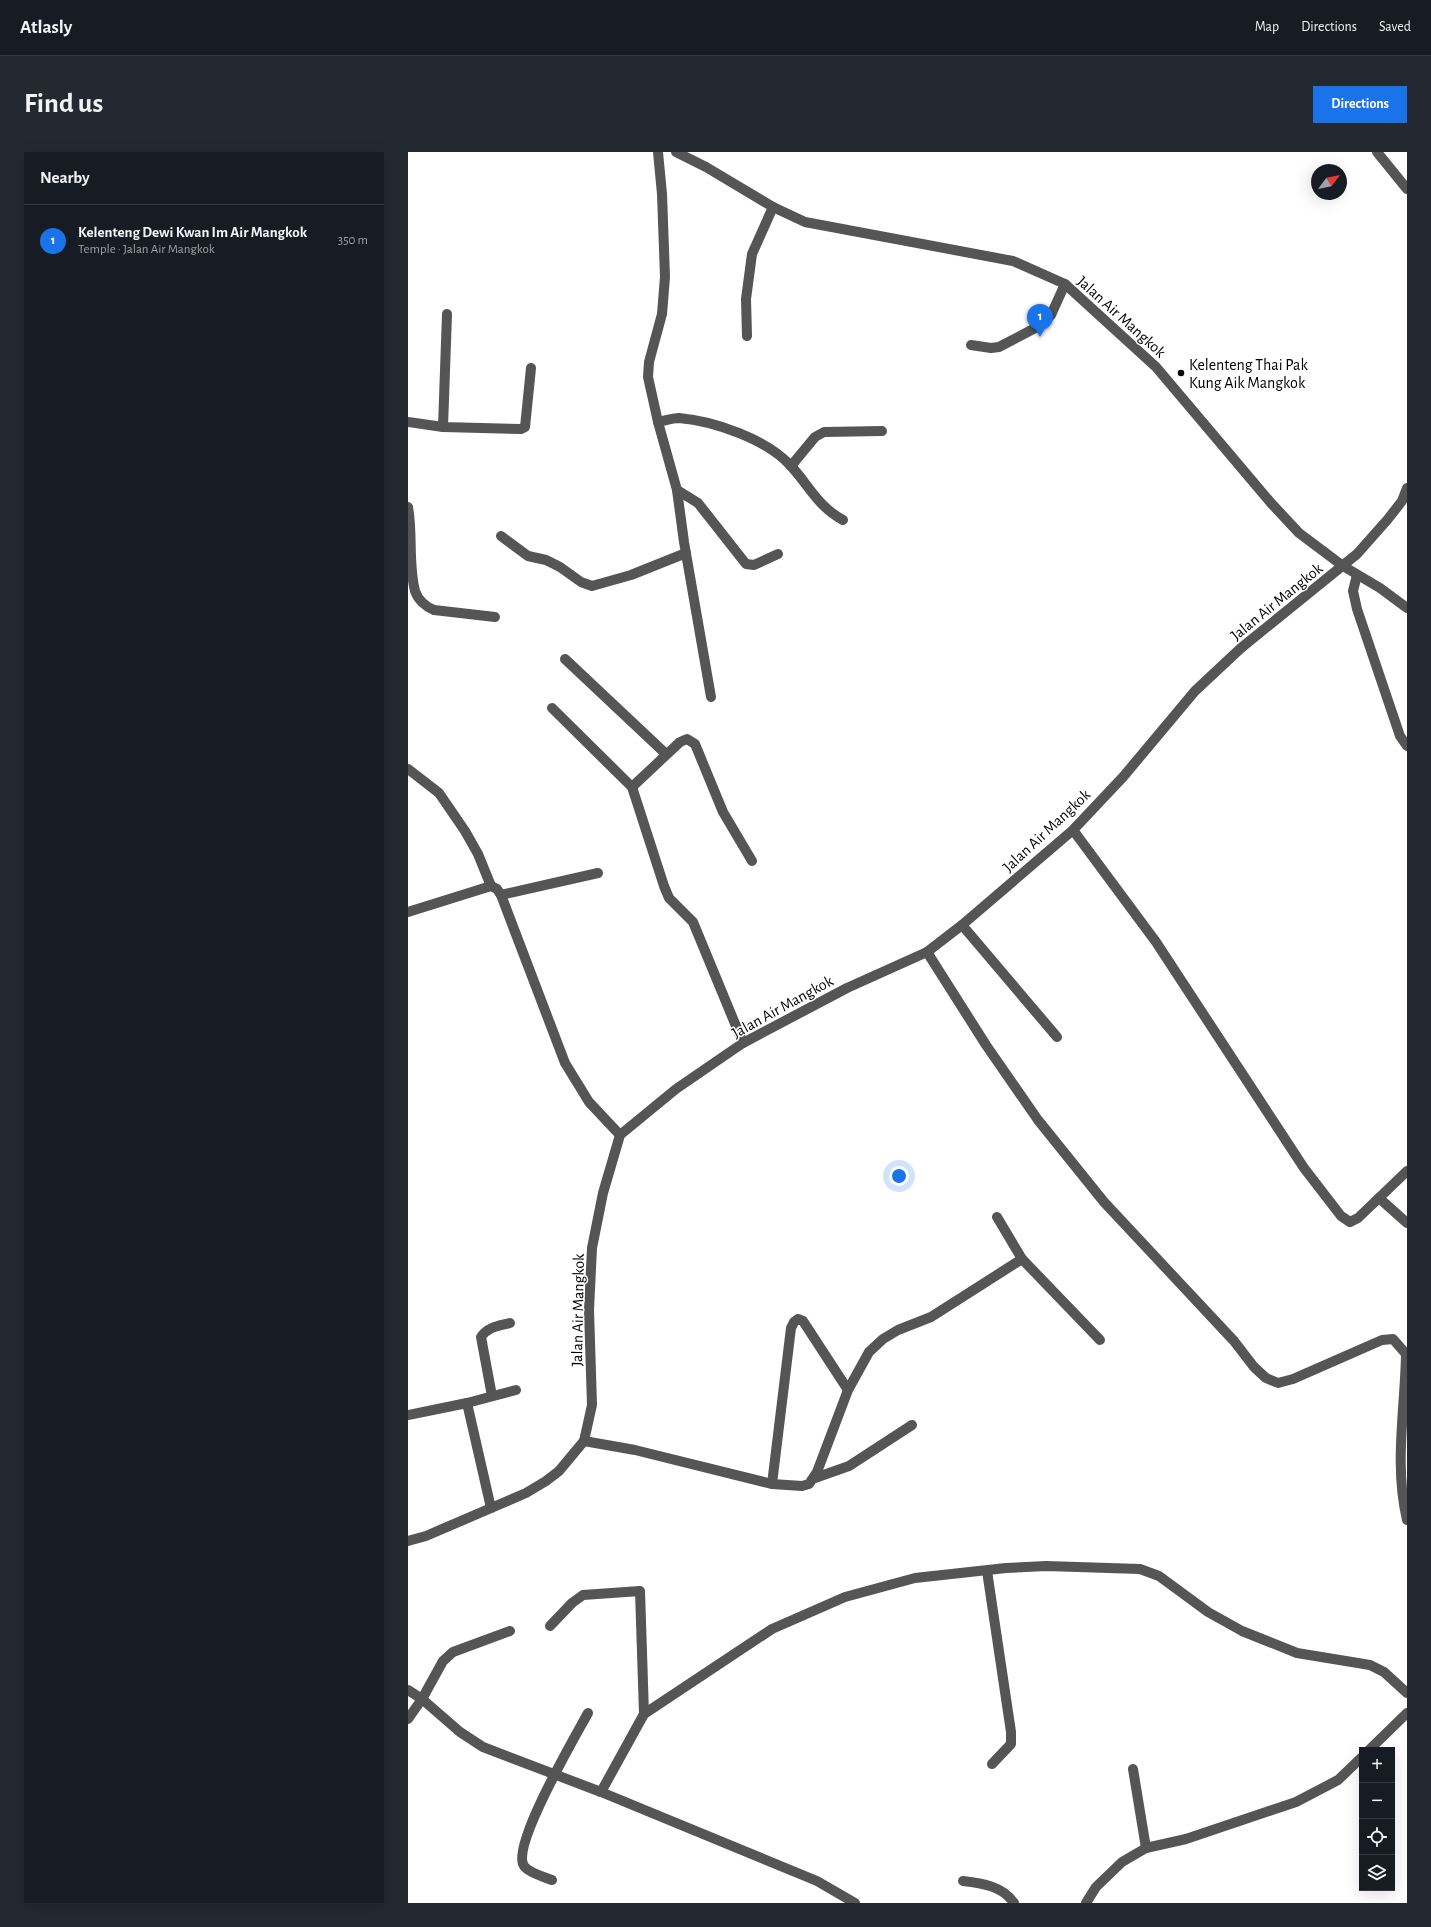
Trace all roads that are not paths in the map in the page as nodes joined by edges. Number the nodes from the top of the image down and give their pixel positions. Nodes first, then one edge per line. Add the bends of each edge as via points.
1 (658, 152) edge
2 (676, 152) edge
3 (1377, 152) edge
4 (1407, 189) edge
5 (773, 207) junction
6 (1065, 284) junction
7 (448, 314) dead end
8 (746, 336) dead end
9 (971, 345) dead end
10 (531, 368) dead end
11 (408, 422) edge
12 (658, 422) junction
13 (443, 426) junction
14 (882, 431) dead end
15 (791, 466) junction
16 (1407, 488) edge
17 (677, 490) junction
18 (1404, 503) edge
19 (408, 507) edge
20 (843, 520) dead end
21 (501, 536) dead end
22 (686, 554) junction
23 (778, 554) dead end
24 (1343, 566) junction
25 (1357, 575) junction
26 (1407, 608) edge
27 (495, 617) dead end
28 (565, 659) dead end
29 (711, 697) dead end
30 (552, 708) dead end
31 (1407, 746) edge
32 (666, 754) junction
33 (408, 769) edge
34 (632, 787) junction
35 (1073, 830) junction
36 (752, 861) dead end
37 (598, 873) dead end
38 (491, 886) junction
39 (501, 895) junction
40 (408, 912) edge
41 (962, 925) junction
42 (927, 952) junction
43 (1057, 1037) dead end
44 (743, 1043) junction
45 (620, 1135) junction
46 (1407, 1171) edge
47 (1379, 1198) junction
48 (997, 1217) dead end
49 (1407, 1223) edge
50 (1022, 1259) junction
51 (510, 1323) dead end
52 (1100, 1340) dead end
53 (1406, 1374) edge
54 (516, 1390) dead end
55 (848, 1390) junction
56 (492, 1396) junction
57 (467, 1403) junction
58 (408, 1415) edge
59 (912, 1425) dead end
60 (584, 1441) junction
61 (815, 1478) junction
62 (772, 1484) junction
63 (491, 1508) junction
64 (1407, 1520) edge
65 (408, 1541) edge
66 (987, 1571) junction
67 (550, 1626) dead end
68 (510, 1631) dead end
69 (408, 1690) edge
70 (1407, 1693) edge
71 (422, 1699) junction
72 (588, 1713) dead end
73 (1407, 1713) edge
74 (644, 1714) junction
75 (408, 1720) edge
76 (1372, 1747) edge
77 (1359, 1760) edge
78 (992, 1764) dead end
79 (1133, 1769) dead end
80 (555, 1774) junction
81 (601, 1792) junction
82 (1146, 1848) junction
83 (552, 1880) dead end
84 (963, 1881) dead end
85 (855, 1903) edge
86 (1014, 1903) edge
87 (1086, 1903) edge

1 - 12 street via 665,277 662,314 649,362 648,377
2 - 5 street, Jalan Air Mangkok
3 - 4 street
5 - 6 street, Jalan Air Mangkok via 805,222 1013,261
5 - 8 street via 752,254 746,299
6 - 9 street via 1051,315 1041,325 999,347
6 - 24 street, Jalan Air Mangkok via 1156,367 1299,533
7 - 13 street
10 - 13 street via 526,427 516,430
11 - 13 street
12 - 15 street via 677,418 708,423 742,434 780,454
12 - 17 street
14 - 15 street via 824,432 815,437
15 - 20 street via 819,502 830,513
16 - 18 street, Jalan Air Mangkok
17 - 22 street
17 - 23 street via 698,504 746,564 754,565
18 - 24 street, Jalan Air Mangkok
19 - 27 street via 415,592 426,607
21 - 22 street via 528,556 546,560 592,586 631,575
22 - 29 street
24 - 25 street, Jalan Air Mangkok
24 - 35 street, Jalan Air Mangkok via 1241,648 1195,691
25 - 26 street, Jalan Air Mangkok
25 - 31 street via 1352,591 1357,609 1400,736
28 - 32 street
30 - 34 street
32 - 34 street
32 - 36 street via 687,739 695,744 723,812
33 - 38 street via 439,793 478,854
34 - 44 street via 669,898 693,922
35 - 41 street, Jalan Air Mangkok
35 - 47 street via 1156,942 1304,1168 1341,1216 1350,1222 1358,1218
37 - 39 street
38 - 39 street
38 - 40 street
39 - 45 street via 565,1063 589,1102
41 - 42 street, Jalan Air Mangkok
41 - 43 street
42 - 44 street, Jalan Air Mangkok via 847,988
42 - 53 street via 986,1046 1038,1120 1104,1202 1266,1378 1278,1383 1293,1379 1382,1340 1393,1340 1406,1354
44 - 45 street, Jalan Air Mangkok via 676,1089
45 - 60 street, Jalan Air Mangkok via 603,1192 592,1248 589,1310 592,1405
46 - 47 street
47 - 49 street
48 - 50 street
50 - 52 street
50 - 55 street via 930,1317 883,1339 869,1352
51 - 56 street via 492,1327 481,1337
53 - 64 street via 1400,1435 1401,1473
54 - 56 street
55 - 61 street
55 - 62 street via 803,1321 794,1322 791,1328
56 - 57 street
57 - 58 street
57 - 63 street
59 - 61 street via 849,1466
60 - 62 street via 635,1450
60 - 63 street, Jalan Air Mangkok via 559,1471 546,1481
61 - 62 street via 802,1486
63 - 65 street, Jalan Air Mangkok via 426,1536
66 - 70 street via 1046,1566 1140,1569 1158,1576 1208,1612 1242,1631 1297,1653 1370,1665 1384,1672
66 - 74 street via 915,1578 845,1597 772,1629
66 - 78 street via 1011,1732 1011,1744
67 - 74 street via 583,1595 640,1591
68 - 71 street via 454,1652 443,1661
69 - 71 street
71 - 75 street
71 - 80 street via 460,1732 483,1747
72 - 80 street
73 - 76 street
74 - 81 street
77 - 82 street via 1338,1780 1296,1802 1186,1838
79 - 82 street
80 - 81 street
80 - 83 street via 523,1848 522,1857 522,1864 526,1869
81 - 85 street via 817,1881
82 - 87 street via 1122,1862 1096,1887
84 - 86 street via 987,1884 1005,1894

